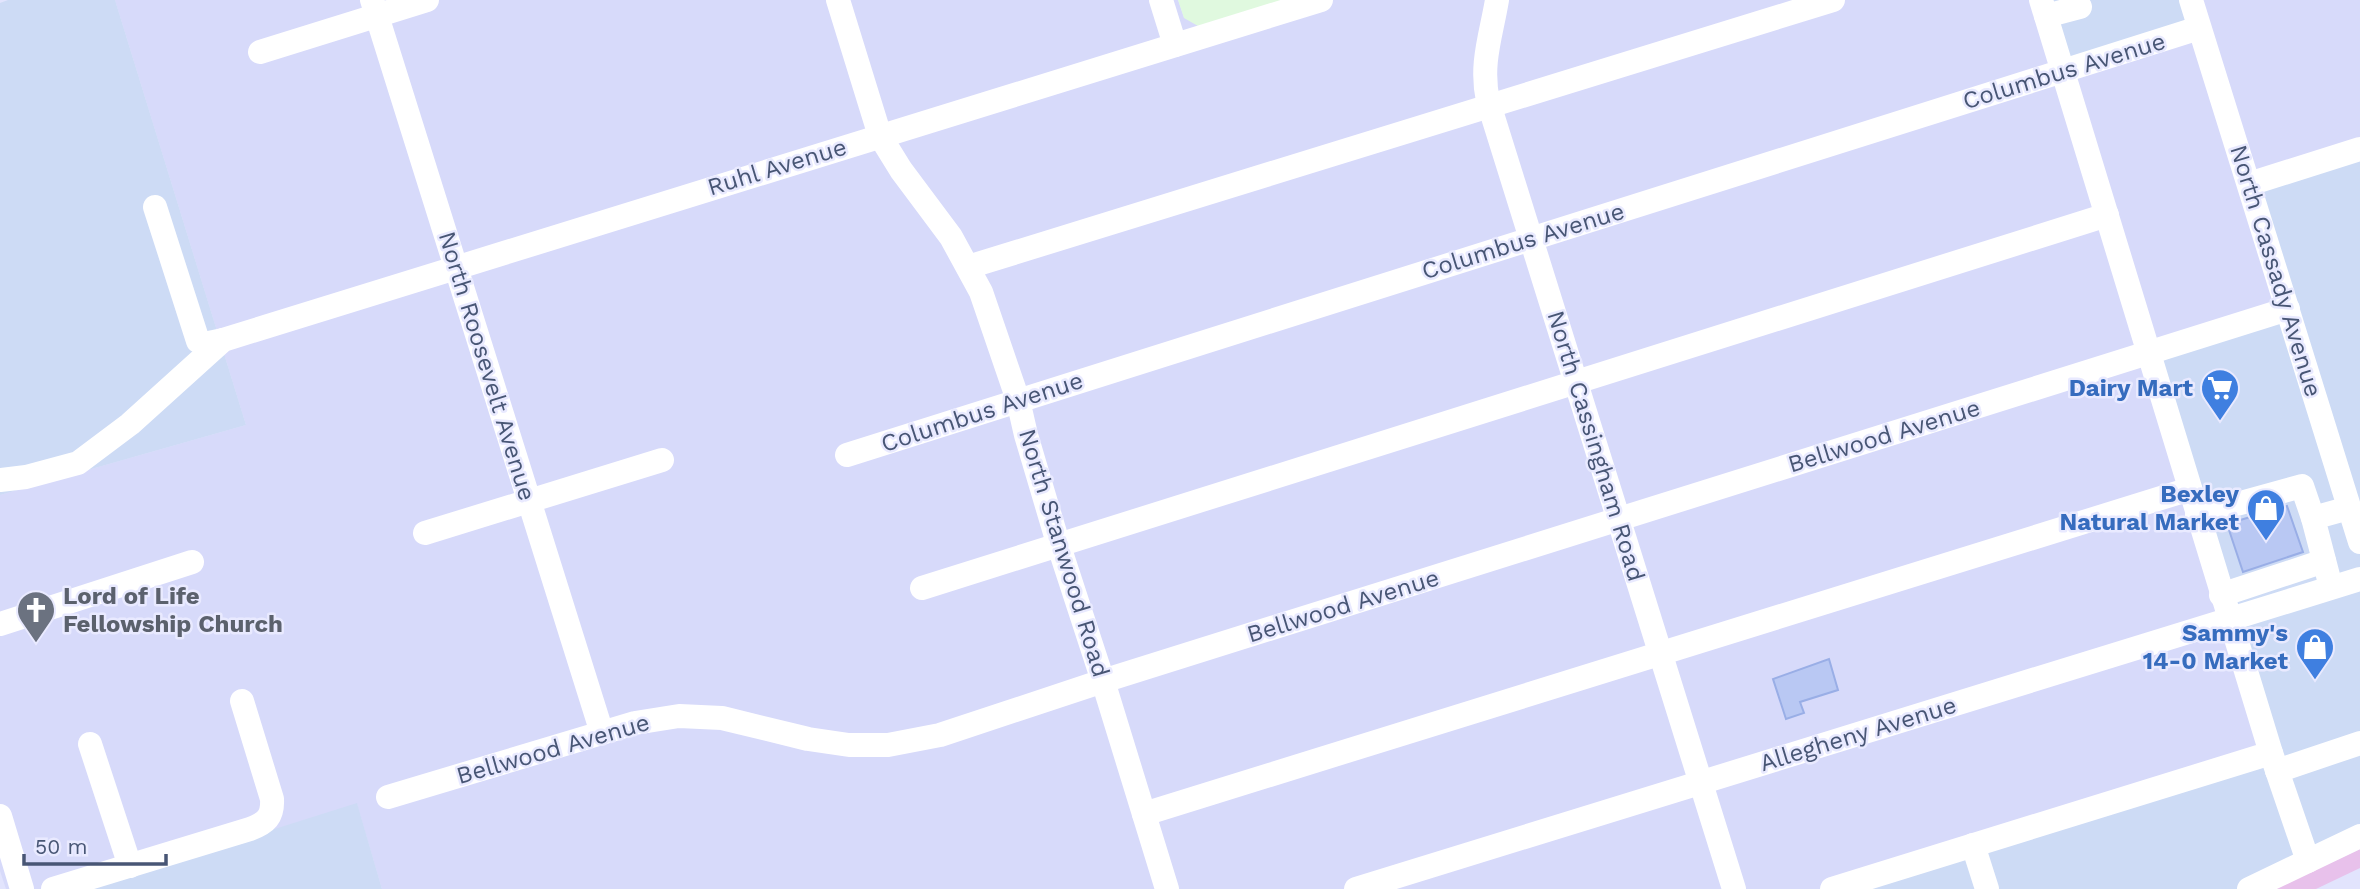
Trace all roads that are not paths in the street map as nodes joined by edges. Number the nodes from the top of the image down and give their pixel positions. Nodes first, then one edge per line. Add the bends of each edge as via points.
1 (427, 0) edge
2 (838, 0) edge
3 (1161, 0) edge
4 (1321, 0) edge
5 (1497, 0) edge
6 (1833, 0) edge
7 (2190, 0) edge
8 (2080, 7) dead end
9 (374, 8) edge
10 (2043, 8) edge
11 (2199, 28) junction
12 (1175, 45) junction
13 (260, 52) dead end
14 (2063, 71) junction
15 (1490, 107) junction
16 (880, 136) junction
17 (2360, 149) edge
18 (2249, 184) junction
19 (155, 206) dead end
20 (2107, 215) junction
21 (1532, 239) junction
22 (456, 267) junction
23 (968, 267) junction
24 (2288, 309) junction
25 (228, 338) junction
26 (2148, 353) junction
27 (1576, 380) junction
28 (1018, 400) junction
29 (847, 455) dead end
30 (662, 460) dead end
31 (0, 480) edge
32 (2190, 489) junction
33 (530, 500) junction
34 (2349, 508) junction
35 (2197, 515) junction
36 (2313, 518) junction
37 (1619, 519) junction
38 (425, 533) dead end
39 (2360, 542) edge
40 (1059, 545) junction
41 (2324, 561) junction
42 (192, 562) dead end
43 (2360, 579) edge
44 (2332, 587) junction
45 (922, 588) dead end
46 (2221, 594) junction
47 (2229, 619) junction
48 (0, 624) edge
49 (1661, 654) junction
50 (1103, 681) junction
51 (242, 701) dead end
52 (602, 733) junction
53 (2360, 743) edge
54 (90, 744) dead end
55 (2274, 762) junction
56 (1701, 783) junction
57 (388, 797) dead end
58 (1144, 814) junction
59 (0, 816) edge
60 (2360, 836) edge
61 (1973, 845) junction
62 (2308, 861) junction
63 (130, 866) junction
64 (23, 889) edge
65 (53, 889) edge
66 (1167, 889) edge
67 (1356, 889) edge
68 (1734, 889) edge
69 (1832, 889) edge
70 (1987, 889) edge
71 (2249, 889) edge

1 - 9 street
2 - 16 street, North Stanwood Road
3 - 12 street
4 - 12 street, Ruhl Avenue
5 - 15 street, North Cassingham Road via 1484,69
6 - 15 street
7 - 11 street, North Cassady Avenue
8 - 10 street
9 - 13 street
9 - 22 street, North Roosevelt Avenue
10 - 14 street
11 - 14 street, Columbus Avenue
11 - 18 street, North Cassady Avenue
12 - 16 street, Ruhl Avenue
14 - 20 street
14 - 21 street, Columbus Avenue
15 - 21 street, North Cassingham Road
15 - 23 street
16 - 22 street, Ruhl Avenue
16 - 23 street, North Stanwood Road
17 - 18 street
18 - 24 street, North Cassady Avenue
19 - 25 street via 198,341 204,344
20 - 26 street
20 - 27 street
21 - 27 street, North Cassingham Road
21 - 28 street, Columbus Avenue
22 - 25 street, Ruhl Avenue
22 - 33 street, North Roosevelt Avenue
23 - 28 street, North Stanwood Road
24 - 26 street, Bellwood Avenue
24 - 34 street, North Cassady Avenue
25 - 31 street via 78,463
26 - 32 street
26 - 37 street, Bellwood Avenue
27 - 37 street, North Cassingham Road
27 - 40 street
28 - 29 street, Columbus Avenue
28 - 40 street, North Stanwood Road
30 - 33 street
32 - 35 street
32 - 49 street
33 - 38 street
33 - 52 street, North Roosevelt Avenue
34 - 36 street
34 - 39 street, North Cassady Avenue
35 - 36 street via 2302,486
35 - 46 street
36 - 41 street
37 - 49 street, North Cassingham Road
37 - 50 street, Bellwood Avenue
40 - 45 street
40 - 50 street, North Stanwood Road
41 - 44 street
41 - 46 street
42 - 48 street
43 - 44 street, Allegheny Avenue
44 - 47 street, Allegheny Avenue
46 - 47 street
47 - 55 street
47 - 56 street, Allegheny Avenue
49 - 56 street, North Cassingham Road
49 - 58 street
50 - 52 street, Bellwood Avenue via 940,735 888,745 849,745 722,718 678,716
50 - 58 street, North Stanwood Road
51 - 63 street via 270,789 270,817 262,825
52 - 57 street, Bellwood Avenue
53 - 55 street
54 - 63 street
55 - 61 street
55 - 62 street
56 - 67 street, Allegheny Avenue
56 - 68 street, North Cassingham Road
58 - 66 street, North Stanwood Road
59 - 64 street
60 - 62 street
61 - 69 street
61 - 70 street
62 - 71 street
63 - 65 street

